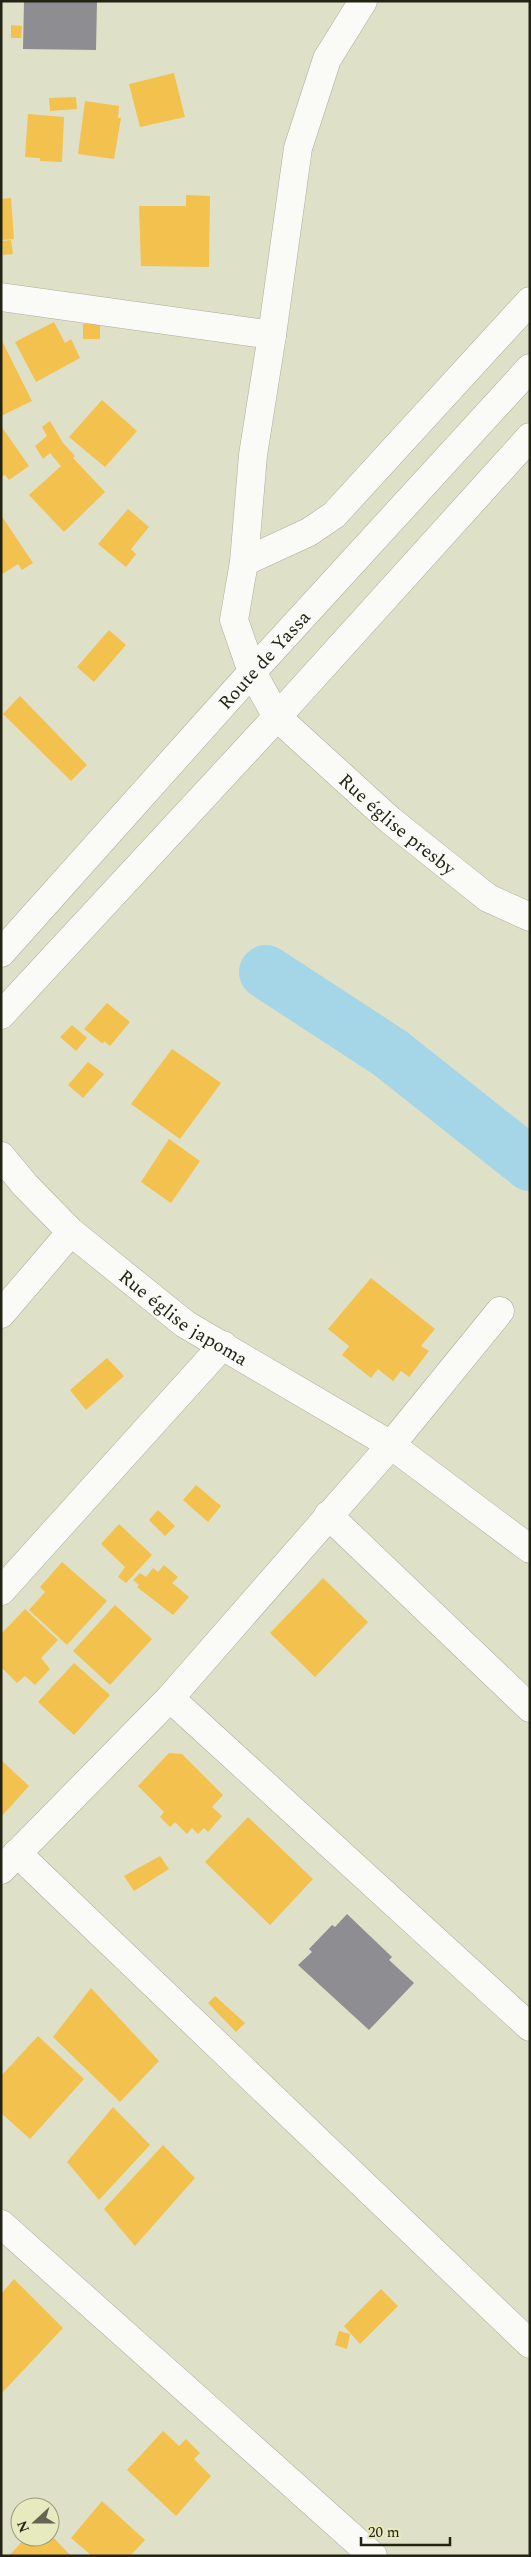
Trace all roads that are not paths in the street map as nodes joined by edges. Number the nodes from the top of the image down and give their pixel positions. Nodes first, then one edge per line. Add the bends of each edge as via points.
1 (363, 1) edge
2 (1, 297) edge
3 (530, 301) edge
4 (272, 335) junction
5 (530, 368) edge
6 (530, 437) edge
7 (244, 562) junction
8 (252, 672) junction
9 (277, 717) junction
10 (530, 917) edge
11 (1, 954) edge
12 (1, 1015) edge
13 (1, 1156) edge
14 (71, 1232) junction
15 (500, 1311) dead end
16 (1, 1314) edge
17 (223, 1345) junction
18 (391, 1445) junction
19 (328, 1515) junction
20 (530, 1549) edge
21 (1, 1592) edge
22 (170, 1698) junction
23 (530, 1708) edge
24 (9, 1861) edge
25 (530, 2027) edge
26 (1, 2224) edge
27 (530, 2344) edge
28 (373, 2556) edge

1 - 4 street, Rue église presby via 327,59 298,148
2 - 4 street
3 - 7 street via 334,514 309,532
4 - 7 street, Rue église presby via 253,456
5 - 8 street, Route de Yassa
6 - 9 street
7 - 8 street, Rue église presby via 234,620
8 - 9 street, Rue église presby
8 - 11 street, Route de Yassa
9 - 10 street, Rue église presby via 390,820 488,898
9 - 12 street
13 - 14 street, Rue église japoma
14 - 16 street
14 - 17 street, Rue église japoma via 185,1324
15 - 18 street
17 - 18 street, Rue église japoma
17 - 21 street
18 - 19 street
18 - 20 street, Rue église japoma
19 - 22 street
19 - 23 street
22 - 24 street
22 - 25 street
24 - 27 street
26 - 28 street

